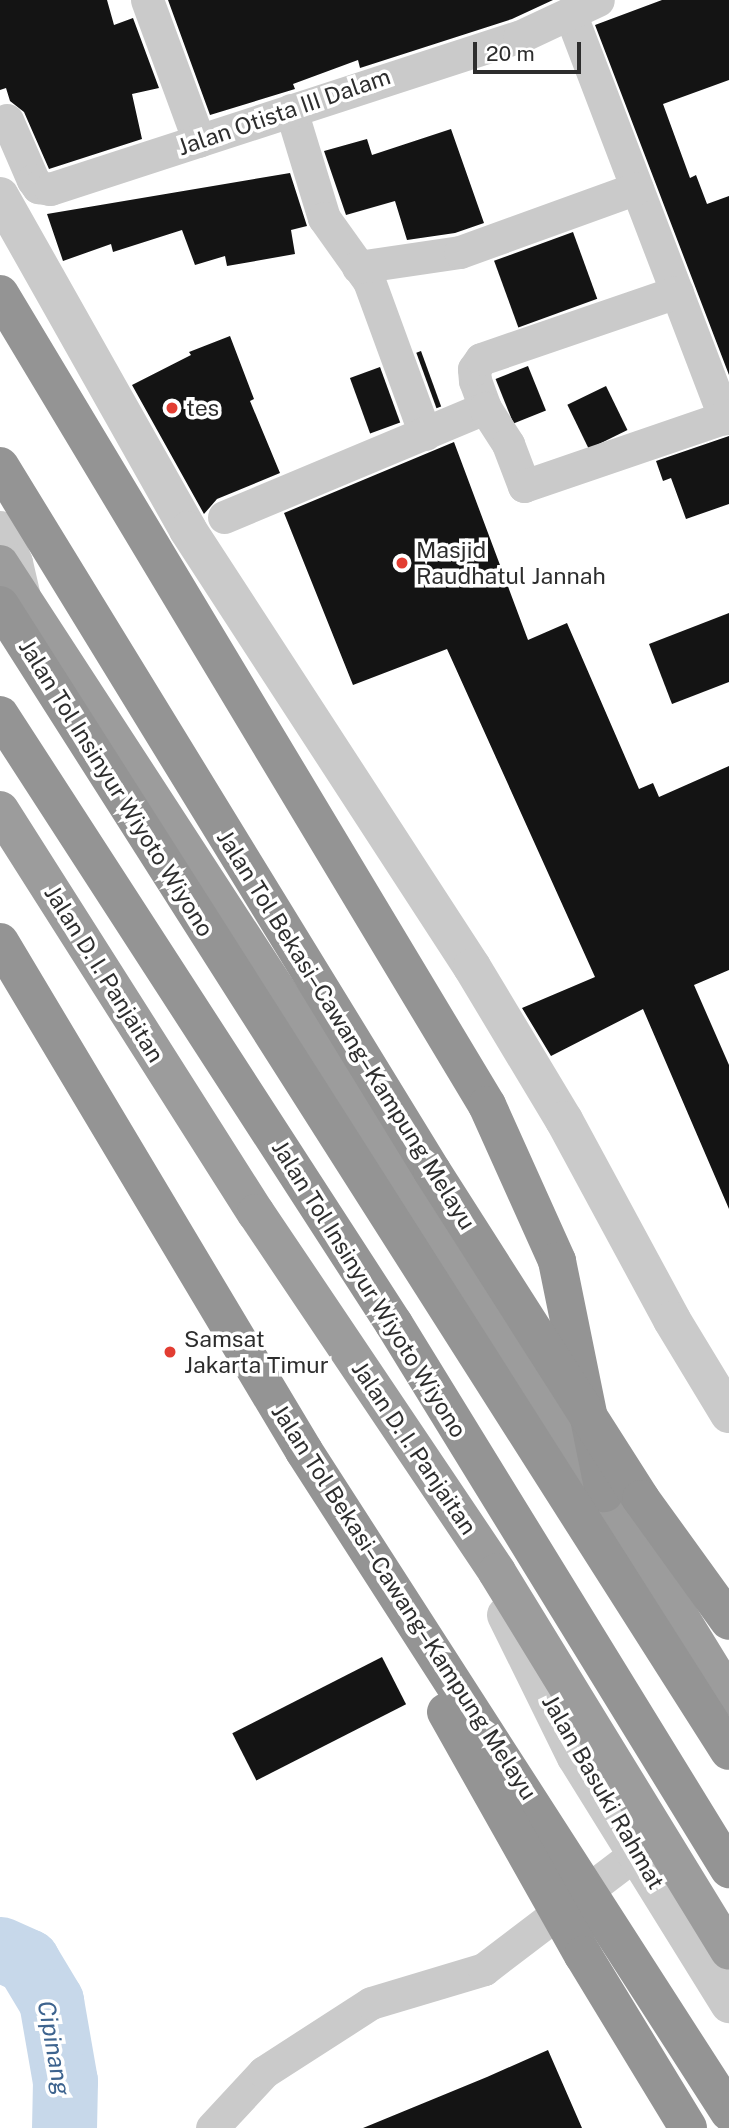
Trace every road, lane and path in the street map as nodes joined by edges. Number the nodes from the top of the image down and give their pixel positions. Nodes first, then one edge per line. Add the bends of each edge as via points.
1 (147, 0) edge
2 (584, 6) edge
3 (291, 110) junction
4 (7, 120) dead end
5 (199, 141) junction
6 (637, 188) junction
7 (0, 196) edge
8 (358, 267) junction
9 (677, 292) junction
10 (0, 294) edge
11 (485, 408) junction
12 (727, 417) edge
13 (425, 434) junction
14 (0, 466) edge
15 (224, 517) dead end
16 (0, 530) edge
17 (0, 564) edge
18 (11, 603) edge
19 (0, 715) edge
20 (0, 810) edge
21 (0, 942) edge
22 (729, 1415) edge
23 (304, 1451) junction
24 (604, 1493) junction
25 (497, 1572) junction
26 (729, 1601) edge
27 (678, 1614) junction
28 (729, 1621) edge
29 (729, 1697) edge
30 (729, 1751) edge
31 (636, 1853) junction
32 (729, 1869) edge
33 (724, 1941) edge
34 (729, 2004) edge
35 (729, 2112) edge
36 (212, 2128) edge
37 (688, 2128) edge

1 - 5 street
2 - 3 street, Jalan Otista III Dalam via 519,37
2 - 6 street via 590,76
3 - 5 street, Jalan Otista III Dalam
3 - 8 street via 324,218
4 - 5 street, Jalan Otista III Dalam via 33,180 50,190
6 - 8 street via 460,252
6 - 9 street
7 - 22 street via 188,530 472,967 564,1120
8 - 13 street via 369,281
9 - 11 street via 481,359 474,369
9 - 12 street
10 - 24 highway via 487,1105 557,1261
11 - 12 street via 508,444 524,486
11 - 13 street
13 - 15 street
14 - 28 highway, Jalan Tol Bekasi–Cawang–Kampung Melayu, bridge via 432,1171 641,1499
16 - 18 street via 14,563
17 - 18 highway
18 - 24 highway
18 - 30 highway, Jalan Tol Insinyur Wiyoto Wiyono
19 - 32 highway, Jalan Tol Insinyur Wiyoto Wiyono via 394,1324
20 - 25 highway, Jalan D. I. Panjaitan via 256,1213
21 - 23 highway, Jalan Tol Bekasi–Cawang–Kampung Melayu
23 - 35 highway, Jalan Tol Bekasi–Cawang–Kampung Melayu, bridge
23 - 37 highway, bridge via 583,1955
24 - 27 highway
25 - 31 street, Jalan Basuki Rahmat via 499,1600 552,1709
25 - 33 highway, Jalan D. I. Panjaitan
26 - 27 highway
27 - 29 highway
31 - 34 street, Jalan Basuki Rahmat
31 - 36 street via 484,1969 371,2003 274,2065

